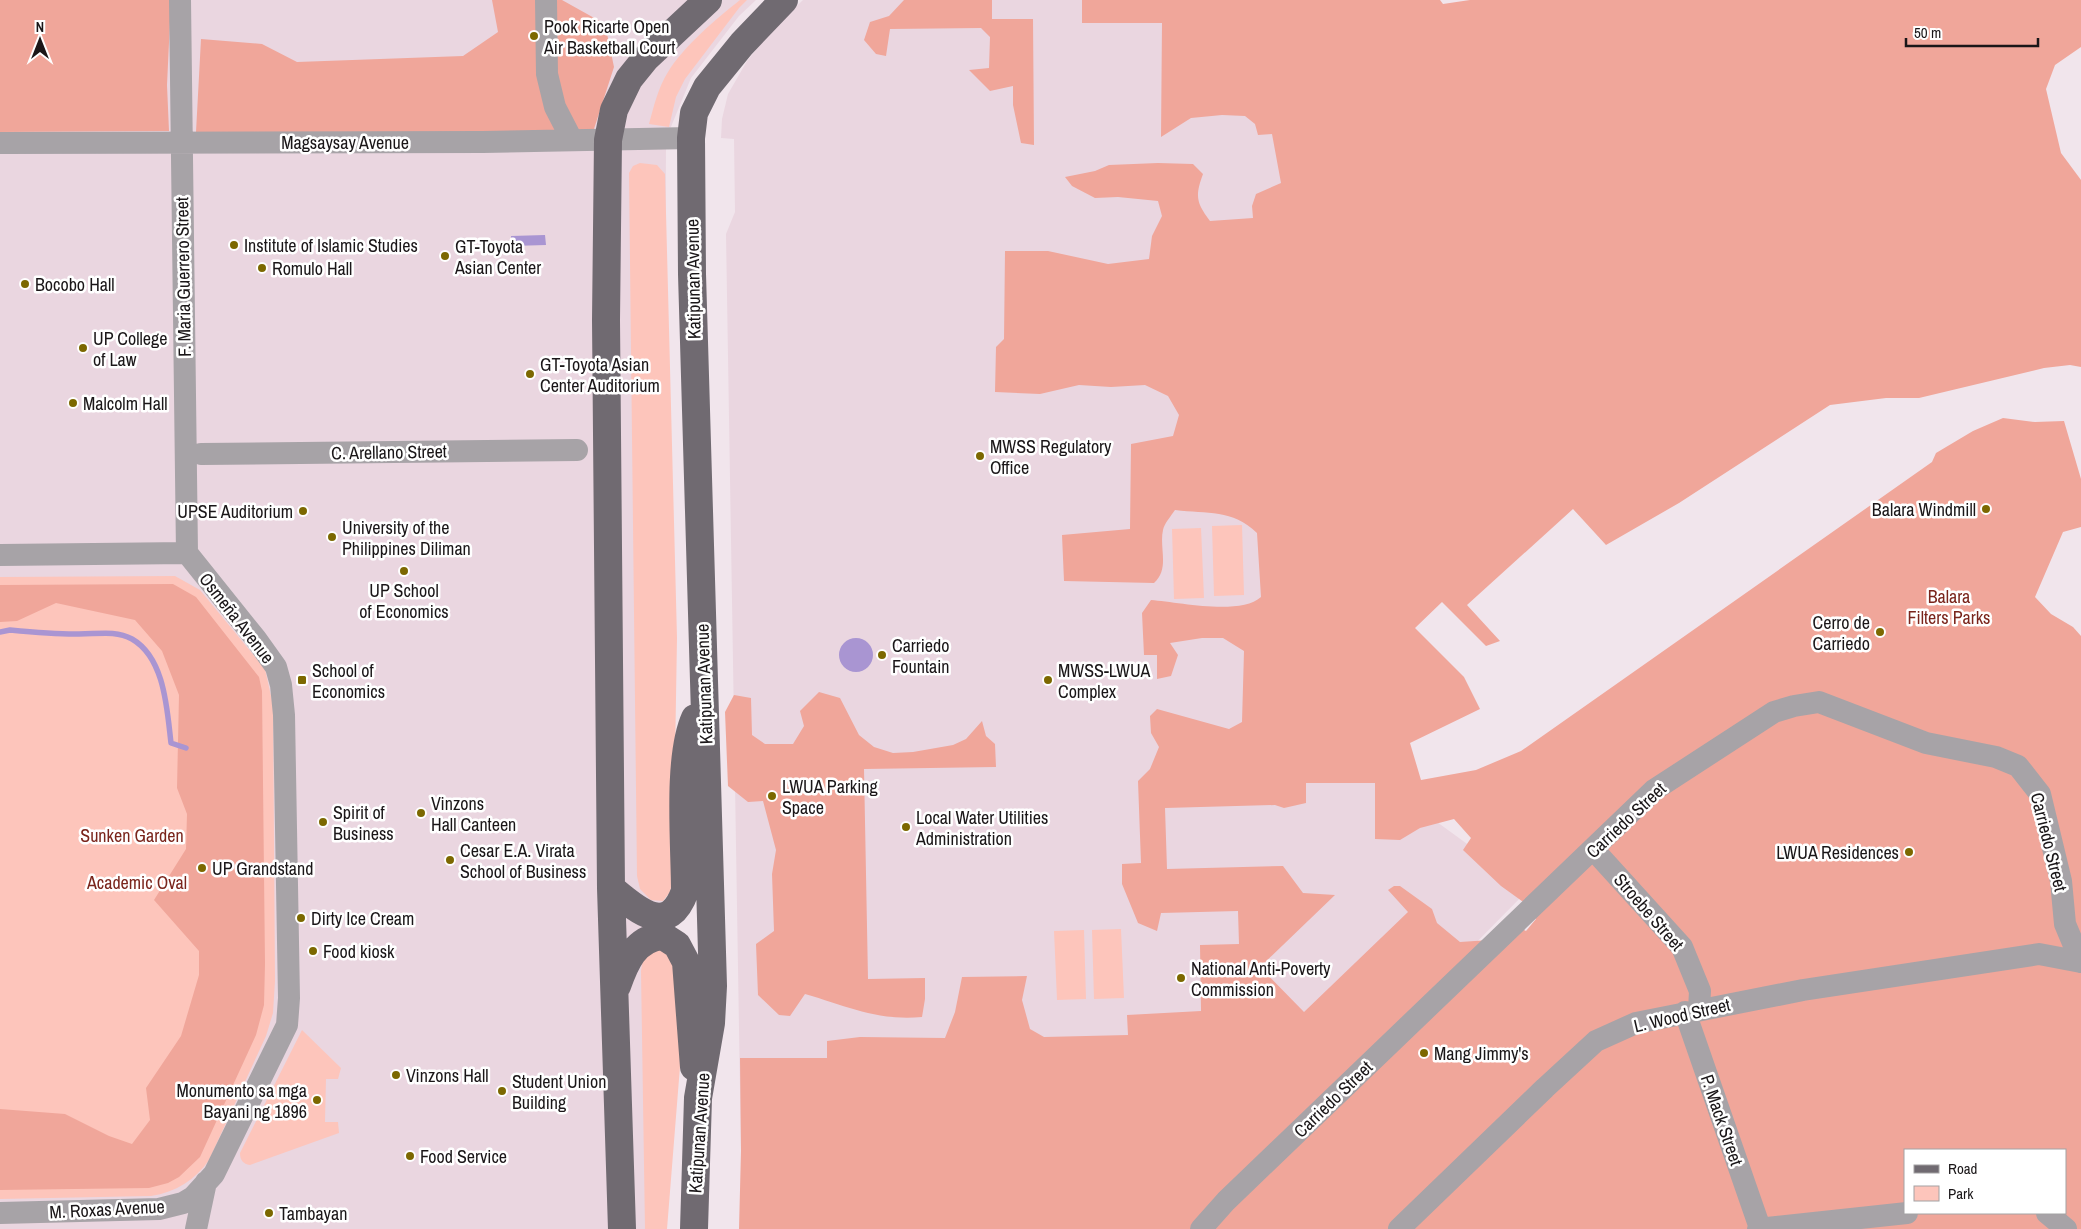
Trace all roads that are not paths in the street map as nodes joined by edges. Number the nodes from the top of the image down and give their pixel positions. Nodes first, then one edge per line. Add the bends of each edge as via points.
1 (180, 0) edge
2 (546, 0) edge
3 (708, 0) edge
4 (784, 0) edge
5 (691, 138) junction
6 (572, 140) junction
7 (608, 140) junction
8 (182, 142) junction
9 (0, 143) edge
10 (577, 450) dead end
11 (201, 454) dead end
12 (186, 553) junction
13 (0, 555) edge
14 (704, 698) junction
15 (1593, 849) junction
16 (611, 888) junction
17 (2065, 924) junction
18 (288, 933) joint
19 (2039, 954) junction
20 (2081, 962) edge
21 (615, 993) junction
22 (1692, 1011) junction
23 (698, 1098) junction
24 (206, 1182) junction
25 (159, 1209) junction
26 (0, 1213) edge
27 (1904, 1213) edge
28 (2048, 1214) edge
29 (1759, 1228) edge
30 (185, 1229) edge
31 (196, 1229) edge
32 (622, 1229) edge
33 (694, 1229) edge
34 (1201, 1229) edge
35 (1400, 1229) edge
36 (2066, 1229) edge

1 - 8 street, F. Maria Guerrero Street
2 - 6 street via 547,74 555,108
3 - 7 main road via 646,58 629,80 614,110
4 - 5 main road, Katipunan Avenue via 707,87 694,113
5 - 7 street, Magsaysay Avenue
5 - 14 main road, Katipunan Avenue
6 - 7 street, Magsaysay Avenue
6 - 8 street, Magsaysay Avenue
7 - 16 main road via 606,320
8 - 9 street, Magsaysay Avenue
8 - 12 street, F. Maria Guerrero Street
10 - 11 street, C. Arellano Street
12 - 13 street
12 - 18 street, Osmeña Avenue via 256,639 280,677 284,714
14 - 16 main road via 688,734 685,891 680,905 663,916 650,916 637,910
14 - 23 main road, Katipunan Avenue via 713,986 711,1023
15 - 17 street, Carriedo Street via 1654,790 1715,749 1774,712 1820,702 1926,743 1996,757 2018,766 2040,794 2061,881
15 - 22 street, Stroebe Street via 1682,947 1700,991
15 - 34 street, Carriedo Street via 1226,1201
16 - 21 main road
17 - 19 street
17 - 20 street, Carriedo Street
18 - 24 street, M. Roxas Avenue via 286,1025 214,1174
19 - 20 street, L. Wood Street
19 - 22 street, L. Wood Street via 1802,990
21 - 23 main road via 631,954 639,945 663,936 677,945 686,962
21 - 32 main road
22 - 29 street, P. Mack Street
22 - 35 street, L. Wood Street via 1636,1023 1596,1041
23 - 33 main road, Katipunan Avenue
24 - 25 street, M. Roxas Avenue via 193,1197
24 - 31 street
25 - 26 street, M. Roxas Avenue
25 - 30 street via 175,1218
27 - 29 street
28 - 36 street

